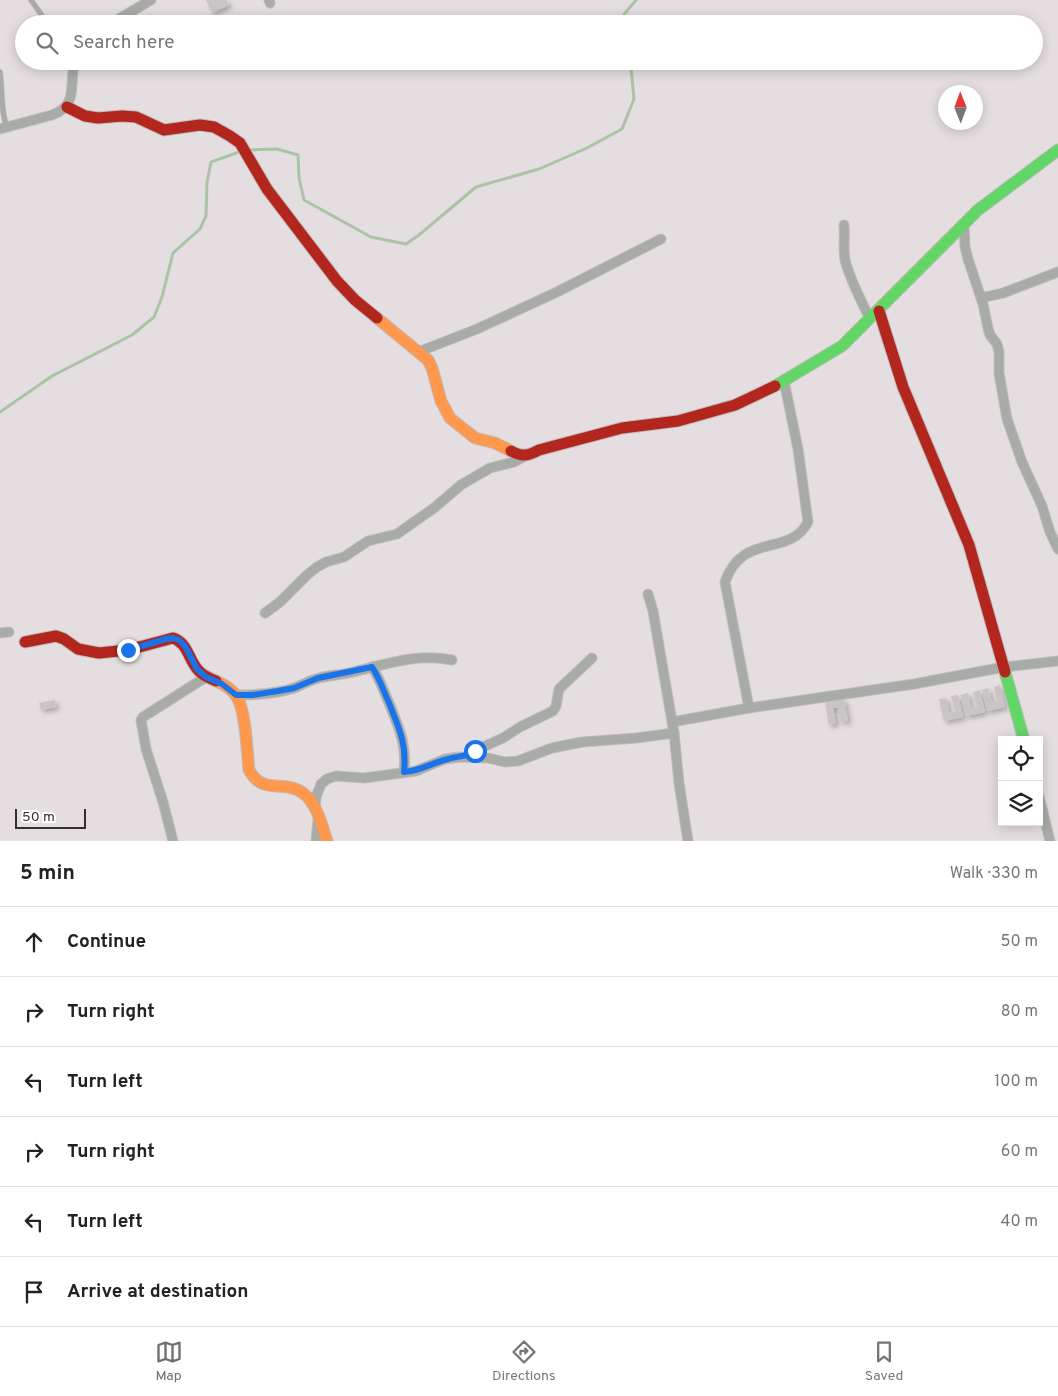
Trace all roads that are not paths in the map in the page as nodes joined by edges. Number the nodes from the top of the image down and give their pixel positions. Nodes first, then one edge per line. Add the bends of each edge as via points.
1 (31, 0) edge
2 (151, 0) edge
3 (42, 15) edge
4 (125, 15) edge
5 (73, 70) edge
6 (0, 72) edge
7 (67, 107) junction
8 (3, 128) edge
9 (1058, 150) edge
10 (844, 225) dead end
11 (964, 226) junction
12 (661, 239) dead end
13 (1058, 272) edge
14 (981, 298) junction
15 (874, 315) junction
16 (418, 352) junction
17 (784, 381) junction
18 (525, 456) junction
19 (1058, 549) edge
20 (648, 594) dead end
21 (265, 613) dead end
22 (25, 642) dead end
23 (592, 658) dead end
24 (452, 660) dead end
25 (1058, 661) edge
26 (372, 667) junction
27 (1004, 667) junction
28 (206, 677) junction
29 (236, 695) junction
30 (749, 708) junction
31 (672, 722) junction
32 (674, 733) junction
33 (1023, 736) edge
34 (466, 757) junction
35 (404, 772) junction
36 (1043, 812) edge
37 (317, 814) junction
38 (173, 841) edge
39 (316, 841) edge
40 (327, 841) edge
41 (688, 841) edge
42 (1050, 841) edge

1 - 3 lane
2 - 4 street
5 - 7 street
6 - 8 lane
7 - 8 street via 52,115
7 - 16 street via 98,118 136,117 164,130 214,126 230,136 240,143 266,189 337,281
9 - 11 street via 986,204
10 - 15 street via 846,261 858,293
11 - 14 street via 966,253
11 - 15 street
12 - 16 street via 557,292
13 - 14 street
14 - 19 street via 990,335 999,352 1007,419
15 - 17 street via 842,346
15 - 27 street via 969,546
16 - 18 street via 432,368 441,401 450,418 475,438
17 - 18 street via 736,405 678,421 622,428
17 - 30 street via 808,522 804,530 783,542 745,554 728,573 725,582
18 - 21 street via 490,468 461,485 397,534 368,541 344,557 317,567
20 - 31 street
22 - 28 street via 56,636 78,649 99,654 173,638 185,646 197,669
23 - 34 street via 559,689 553,710
24 - 26 street via 427,657
25 - 27 street
26 - 29 street via 318,678 294,688
26 - 35 street via 403,739
27 - 30 street
27 - 33 street
28 - 29 street
28 - 38 street via 141,720 146,749
29 - 37 street via 241,706 252,779 305,794
30 - 31 street
31 - 32 street
32 - 34 street via 582,742 552,748 518,761
32 - 41 street
34 - 35 street via 446,759 416,771
35 - 37 street via 364,778 336,776 327,780 317,790
36 - 42 street
37 - 39 street
37 - 40 street

